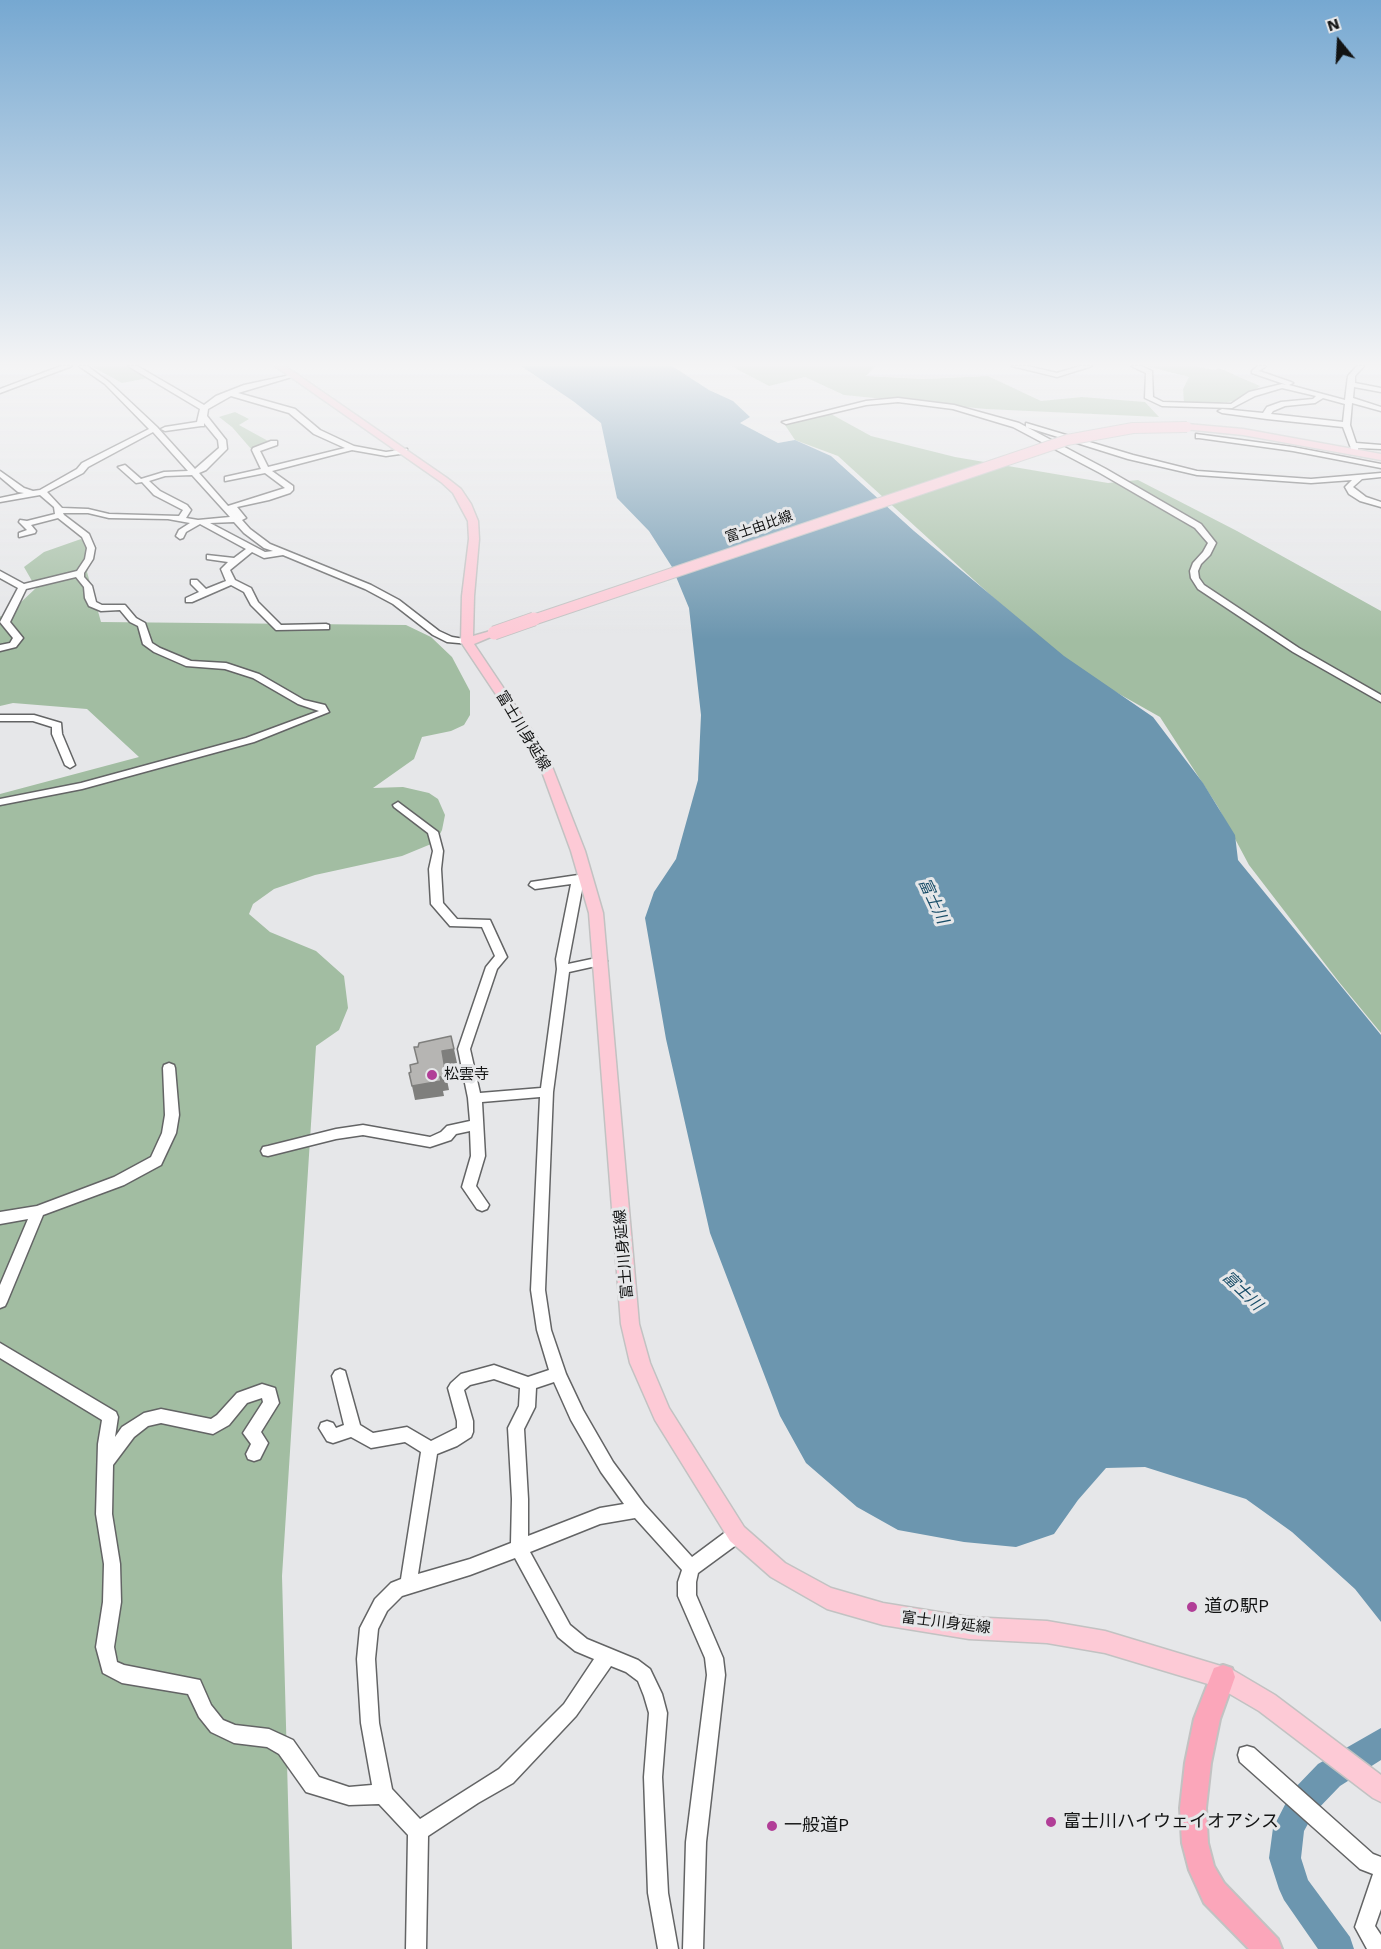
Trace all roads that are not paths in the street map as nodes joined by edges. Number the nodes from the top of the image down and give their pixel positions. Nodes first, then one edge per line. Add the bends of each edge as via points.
1 (100, 457) edge
2 (179, 457) edge
3 (215, 457) edge
4 (259, 457) edge
5 (317, 457) edge
6 (412, 457) edge
7 (1017, 457) edge
8 (1077, 457) edge
9 (1131, 457) edge
10 (1340, 457) edge
11 (1381, 464) edge
12 (122, 467) dead end
13 (266, 470) junction
14 (0, 473) edge
15 (194, 473) junction
16 (1381, 475) edge
17 (1361, 476) junction
18 (228, 479) dead end
19 (139, 481) dead end
20 (37, 492) junction
21 (0, 500) edge
22 (1381, 505) edge
23 (60, 513) junction
24 (182, 519) junction
25 (235, 519) junction
26 (200, 522) junction
27 (22, 535) dead end
28 (180, 536) dead end
29 (251, 549) junction
30 (283, 553) junction
31 (210, 557) dead end
32 (236, 561) junction
33 (80, 573) junction
34 (0, 574) edge
35 (194, 582) dead end
36 (231, 582) junction
37 (23, 587) junction
38 (204, 592) junction
39 (189, 600) dead end
40 (326, 627) dead end
41 (467, 642) junction
42 (0, 648) edge
43 (1381, 699) edge
44 (0, 718) edge
45 (70, 765) dead end
46 (0, 802) edge
47 (398, 805) dead end
48 (536, 885) dead end
49 (601, 961) junction
50 (563, 969) junction
51 (169, 1068) dead end
52 (547, 1092) junction
53 (475, 1098) junction
54 (476, 1124) junction
55 (268, 1151) dead end
56 (482, 1206) dead end
57 (38, 1211) junction
58 (0, 1218) edge
59 (0, 1302) edge
60 (0, 1350) edge
61 (558, 1374) junction
62 (340, 1376) dead end
63 (528, 1384) junction
64 (327, 1428) dead end
65 (353, 1429) junction
66 (430, 1449) junction
67 (254, 1454) dead end
68 (105, 1463) junction
69 (638, 1510) junction
70 (736, 1534) junction
71 (519, 1549) junction
72 (691, 1568) junction
73 (408, 1586) junction
74 (608, 1656) junction
75 (1223, 1677) junction
76 (1247, 1755) dead end
77 (1381, 1790) edge
78 (383, 1794) junction
79 (418, 1831) junction
80 (1374, 1865) edge
81 (1381, 1880) edge
82 (416, 1949) edge
83 (668, 1949) edge
84 (693, 1949) edge
85 (1268, 1949) edge
86 (1378, 1949) edge

1 - 20 street
2 - 15 street
3 - 15 street
4 - 13 street
5 - 13 street
6 - 41 main road via 451,485 473,521
7 - 41 main road, 富士由比線, bridge
8 - 43 street via 1198,526 1212,543 1194,571 1201,587 1296,650
9 - 17 street via 1197,473 1311,481
10 - 11 street
12 - 19 street
13 - 18 street
13 - 25 street via 290,488 232,506 242,518
14 - 20 street via 21,490
15 - 24 street via 164,474 144,480 187,510
15 - 25 street
16 - 17 street
17 - 22 street via 1349,487 1352,492
20 - 21 street
20 - 23 street
23 - 24 street via 88,511 109,516
23 - 27 street via 24,523 32,531
23 - 33 street via 86,536 91,548
24 - 26 street
25 - 26 street
25 - 30 street via 260,541
26 - 28 street via 183,530
26 - 29 street
29 - 30 street via 264,555
29 - 32 street
30 - 41 street via 368,587 396,602 436,633
31 - 32 street
32 - 36 street via 225,569
33 - 37 street
33 - 46 street via 92,604 101,608 122,607 142,625 148,644 157,650 189,664 226,666 256,676 301,702 322,707 324,712 250,740 82,786
34 - 37 street
35 - 38 street
36 - 38 street
36 - 40 street via 248,590 254,603 279,628
37 - 42 street via 5,622 18,638 13,645
38 - 39 street
41 - 49 main road, 富士川身延線 via 533,741 547,769 591,892
44 - 45 street via 34,718 57,725
47 - 53 street via 434,831 438,851 437,904 454,923 486,923 501,957 492,967 464,1049
48 - 50 street via 578,879
49 - 50 street
49 - 70 main road, 富士川身延線 via 630,1324 640,1363 662,1414
50 - 52 street
51 - 57 street via 172,1115 169,1133 156,1161 119,1181
52 - 53 street
52 - 61 street via 537,1290
53 - 54 street
54 - 55 street via 452,1130 446,1137 430,1142 363,1130
54 - 56 street via 478,1156 470,1187
57 - 58 street
57 - 59 street
60 - 68 street via 110,1417
61 - 63 street
61 - 69 street via 607,1467
62 - 65 street
63 - 66 street via 494,1372 466,1379 456,1388 465,1432
63 - 71 street via 527,1407 516,1428
64 - 65 street via 333,1436
65 - 66 street via 371,1441 407,1434
66 - 73 street
67 - 68 street via 260,1443 251,1433 271,1403 270,1393 262,1391 242,1398 213,1426 161,1416 144,1420 128,1432
68 - 78 street via 104,1514 112,1564 112,1602 105,1647 109,1667 122,1674 194,1686 217,1726 234,1734 269,1738 286,1747 313,1785 349,1796
69 - 71 street via 600,1516
69 - 72 street
70 - 72 street
70 - 75 main road, 富士川身延線 via 778,1570 827,1598 872,1611 969,1628 1047,1632 1093,1640
71 - 73 street
71 - 74 street via 564,1631 581,1645
72 - 84 street via 687,1596 714,1658 716,1675 696,1842
73 - 78 street via 397,1589 381,1605 369,1628 366,1659 370,1723
74 - 79 street via 570,1710 507,1776
74 - 83 street via 644,1675 658,1713 653,1777 658,1893
75 - 77 main road, 富士川身延線 via 1267,1703
75 - 85 highway via 1207,1719 1198,1763 1193,1808 1195,1843 1202,1870 1214,1893
76 - 80 street
78 - 79 street
79 - 82 street
81 - 86 street via 1365,1927

